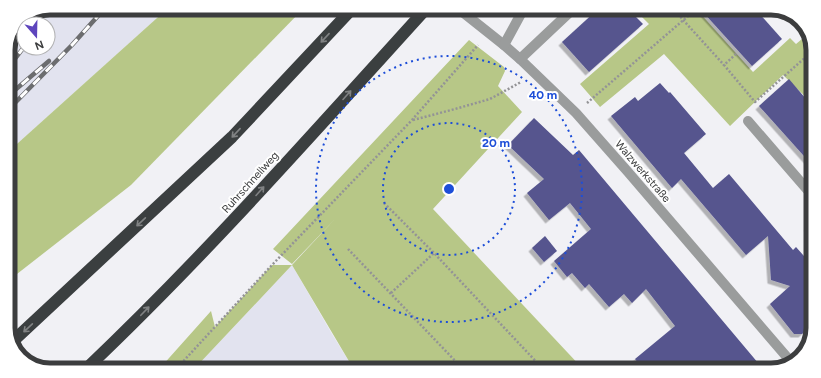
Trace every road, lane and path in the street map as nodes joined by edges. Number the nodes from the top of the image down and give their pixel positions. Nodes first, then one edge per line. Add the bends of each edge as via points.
1 (346, 15) edge
2 (420, 15) edge
3 (466, 15) edge
4 (520, 15) edge
5 (567, 15) edge
6 (679, 15) edge
7 (690, 15) edge
8 (684, 20) junction
9 (489, 33) junction
10 (504, 45) junction
11 (736, 54) dead end
12 (806, 56) edge
13 (520, 59) junction
14 (724, 65) junction
15 (536, 75) junction
16 (576, 113) junction
17 (412, 120) junction
18 (748, 121) dead end
19 (806, 188) edge
20 (384, 203) dead end
21 (348, 249) dead end
22 (434, 253) junction
23 (391, 293) junction
24 (17, 338) edge
25 (788, 359) edge
26 (92, 363) edge
27 (182, 363) edge
28 (457, 363) edge
29 (537, 363) edge

1 -> 24 highway via 232,137
26 -> 2 highway, Ruhrschnellweg via 234,220
3 - 9 street, Walzwerkstraße
4 - 10 street
5 - 13 street
6 - 8 path
7 - 8 path
8 - 14 path
8 - 16 path
9 - 10 street, Walzwerkstraße
9 - 17 path
10 - 13 street, Walzwerkstraße
11 - 14 path
12 - 14 path via 755,102
13 - 15 street, Walzwerkstraße
15 - 16 street, Walzwerkstraße
15 - 17 path via 490,99
16 - 25 street, Walzwerkstraße
17 - 27 path
18 - 19 street
20 - 22 path
21 - 23 path
22 - 23 path
22 - 29 path
23 - 28 path

